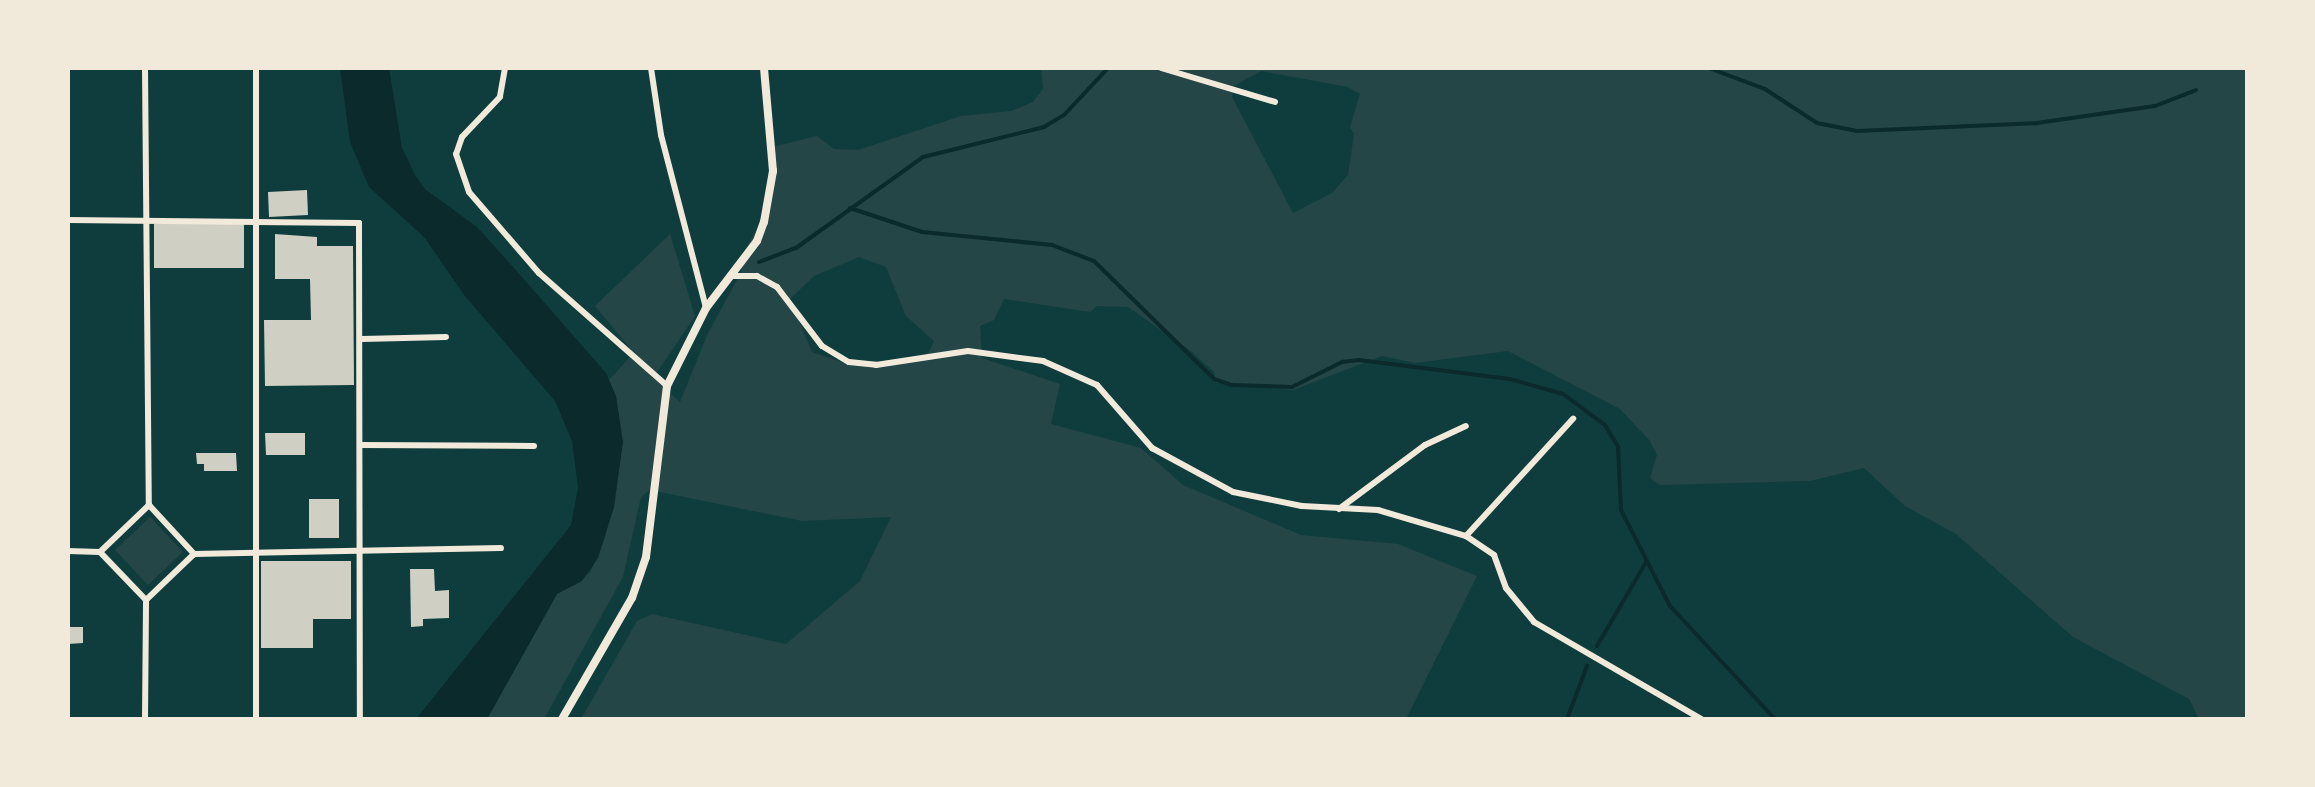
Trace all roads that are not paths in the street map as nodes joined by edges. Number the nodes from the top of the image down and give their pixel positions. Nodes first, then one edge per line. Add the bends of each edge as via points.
1 (145, 68) edge
2 (256, 68) edge
3 (505, 68) edge
4 (651, 68) edge
5 (764, 68) edge
6 (1161, 68) edge
7 (1275, 102) dead end
8 (68, 220) edge
9 (144, 220) junction
10 (255, 220) junction
11 (733, 276) junction
12 (706, 308) junction
13 (446, 337) dead end
14 (362, 339) junction
15 (667, 386) junction
16 (1573, 419) dead end
17 (1466, 426) dead end
18 (360, 445) junction
19 (534, 446) dead end
20 (149, 505) junction
21 (1339, 509) junction
22 (1466, 536) junction
23 (501, 548) dead end
24 (68, 551) edge
25 (100, 552) junction
26 (361, 552) junction
27 (257, 553) junction
28 (194, 554) junction
29 (146, 600) junction
30 (569, 705) junction
31 (145, 719) edge
32 (256, 719) edge
33 (360, 719) edge
34 (562, 719) edge
35 (571, 719) edge
36 (1701, 719) edge

1 - 9 street
2 - 10 street
3 - 15 street via 504,86 494,105 462,137 456,154 469,192 539,273
4 - 12 street via 661,135
5 - 11 main road via 772,186 757,241
6 - 7 street
8 - 9 street
9 - 10 street
9 - 20 street
10 - 14 street via 353,220 362,229
10 - 27 street
11 - 12 main road
11 - 21 street via 757,276 777,287 822,346 849,362 876,365 968,351 1043,361 1097,385 1128,427 1189,470 1257,498
12 - 15 main road
13 - 14 street
14 - 18 street
15 - 30 main road via 646,557 632,598
16 - 22 street
17 - 21 street via 1425,445
18 - 19 street
18 - 26 street
20 - 25 street
20 - 28 street
21 - 22 street via 1378,510
22 - 36 street via 1490,549 1506,588 1534,622
23 - 26 street
24 - 25 street
25 - 29 street
26 - 27 street
26 - 33 street
27 - 28 street
27 - 32 street
28 - 29 street
29 - 31 street
30 - 34 main road
30 - 35 street

